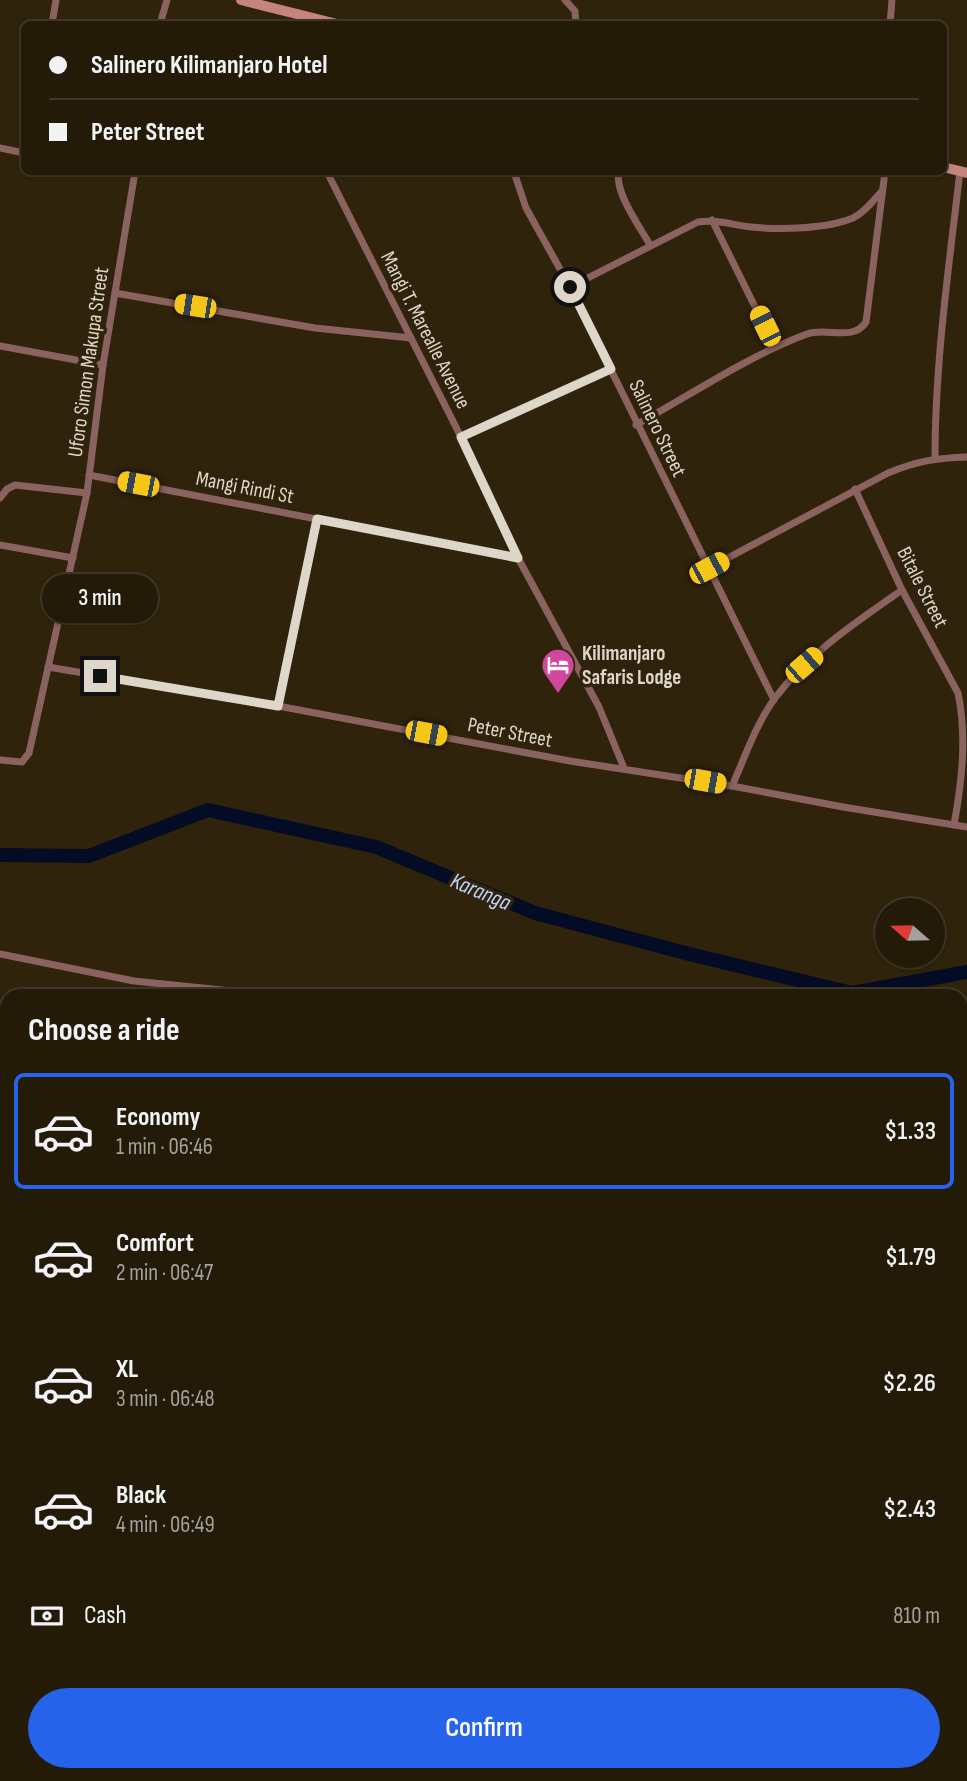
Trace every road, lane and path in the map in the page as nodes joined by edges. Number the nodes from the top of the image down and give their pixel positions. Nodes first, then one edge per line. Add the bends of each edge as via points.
1 (55, 0) edge
2 (167, 0) edge
3 (241, 0) edge
4 (565, 0) edge
5 (892, 0) edge
6 (259, 2) edge
7 (52, 21) edge
8 (161, 21) edge
9 (308, 21) edge
10 (576, 21) edge
11 (890, 21) edge
12 (0, 148) edge
13 (21, 152) edge
14 (964, 172) edge
15 (135, 175) edge
16 (329, 175) edge
17 (515, 175) edge
18 (618, 175) edge
19 (885, 175) edge
20 (882, 191) junction
21 (712, 220) junction
22 (650, 245) junction
23 (570, 287) junction
24 (115, 293) junction
25 (411, 338) junction
26 (0, 346) edge
27 (775, 347) junction
28 (103, 365) junction
29 (611, 369) junction
30 (636, 425) junction
31 (461, 437) junction
32 (967, 457) edge
33 (935, 458) junction
34 (89, 475) junction
35 (855, 489) junction
36 (87, 493) junction
37 (0, 498) edge
38 (317, 519) junction
39 (0, 545) edge
40 (73, 558) junction
41 (518, 558) junction
42 (709, 568) junction
43 (902, 590) junction
44 (48, 667) junction
45 (774, 700) junction
46 (278, 706) junction
47 (0, 760) edge
48 (624, 768) junction
49 (732, 786) junction
50 (954, 825) junction
51 (967, 827) edge
52 (0, 954) edge
53 (211, 989) edge

1 - 7 street
2 - 8 street
3 - 6 main road
4 - 10 street via 575,11
5 - 11 street
6 - 9 main road
12 - 13 street
14 - 33 street via 945,308
15 - 24 street, Uforo Simon Makupa Street
16 - 25 street, Mangi T. Marealle Avenue
17 - 23 street, Salinero Street via 526,208
18 - 22 street via 622,196
19 - 20 street
20 - 21 street via 853,218 826,224 765,229
20 - 27 street via 862,328 849,333 815,332
21 - 22 street
21 - 27 street
22 - 23 street
23 - 29 street, Salinero Street
24 - 25 street via 315,328
24 - 28 street, Uforo Simon Makupa Street
25 - 31 street, Mangi T. Marealle Avenue
26 - 28 street
27 - 30 street
28 - 34 street, Uforo Simon Makupa Street
29 - 30 street, Salinero Street
29 - 31 street
30 - 42 street, Salinero Street
31 - 41 street, Mangi T. Marealle Avenue
32 - 33 street
33 - 35 street
34 - 36 street, Uforo Simon Makupa Street
34 - 38 street, Mangi Rindi St
35 - 42 street
35 - 43 street, Bitale Street
36 - 37 street via 15,485
36 - 40 street, Uforo Simon Makupa Street
38 - 41 street, Mangi Rindi St
38 - 46 street
39 - 40 street
40 - 44 street, Uforo Simon Makupa Street
41 - 48 street, Mangi T. Marealle Avenue via 599,707
42 - 45 street, Salinero Street
43 - 45 street via 804,665
43 - 50 street, Bitale Street via 964,711 966,745
44 - 46 street, Peter Street
44 - 47 street, Uforo Simon Makupa Street via 27,758 22,762
45 - 49 street
46 - 48 street, Peter Street
48 - 49 street, Peter Street
49 - 50 street, Peter Street
50 - 51 street, Peter Street
52 - 53 street via 134,981

